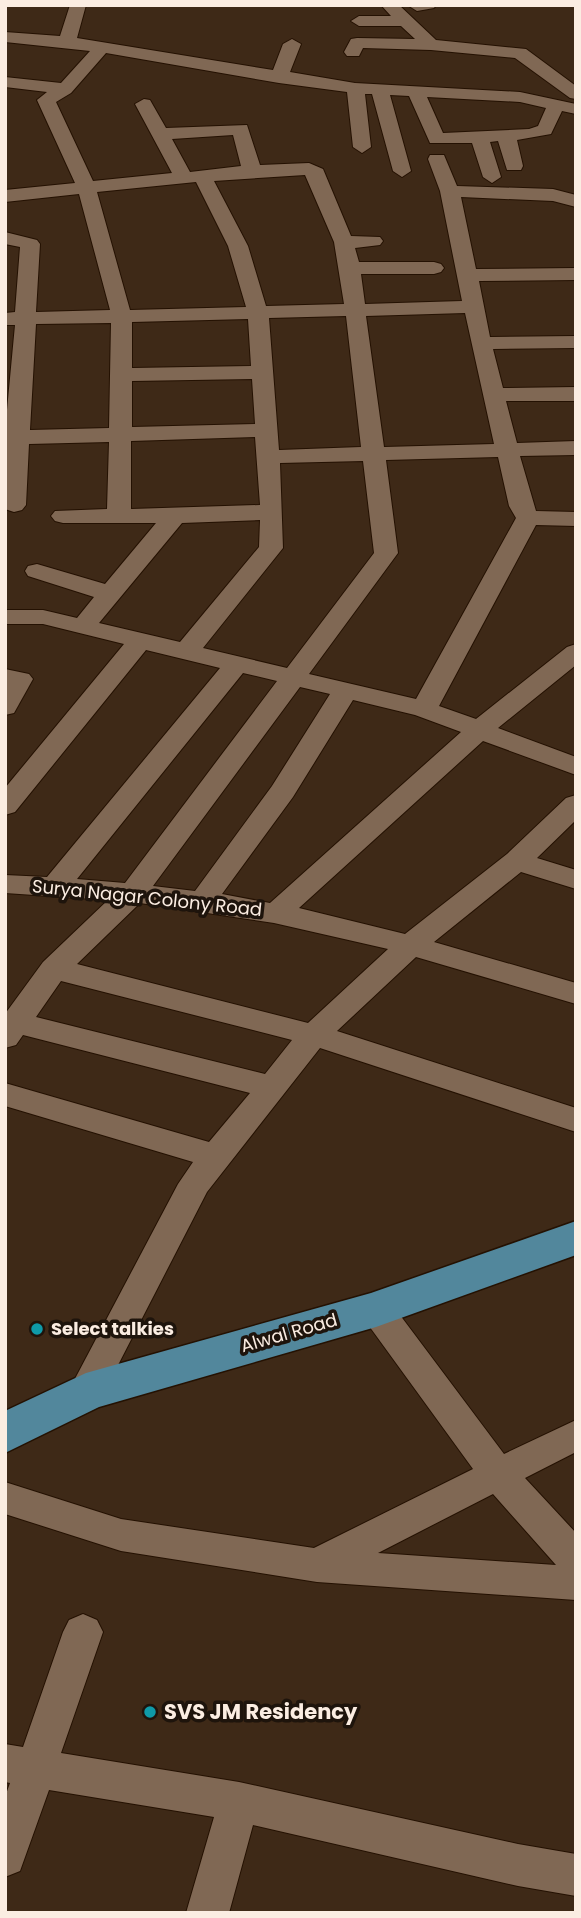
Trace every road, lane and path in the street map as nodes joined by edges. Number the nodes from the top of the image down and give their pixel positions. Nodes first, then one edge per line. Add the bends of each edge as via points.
1 (78, 5) edge
2 (389, 5) edge
3 (428, 5) edge
4 (417, 6) edge
5 (359, 21) dead end
6 (406, 21) junction
7 (5, 37) edge
8 (180, 37) dead end
9 (67, 42) junction
10 (292, 44) dead end
11 (431, 45) junction
12 (102, 48) junction
13 (248, 48) dead end
14 (354, 52) dead end
15 (169, 60) junction
16 (531, 61) junction
17 (237, 71) junction
18 (279, 78) junction
19 (5, 82) edge
20 (518, 84) junction
21 (355, 88) junction
22 (65, 89) junction
23 (380, 91) junction
24 (416, 93) junction
25 (576, 94) edge
26 (144, 104) dead end
27 (556, 106) junction
28 (576, 109) edge
29 (160, 134) junction
30 (506, 135) junction
31 (479, 136) junction
32 (362, 146) dead end
33 (437, 159) dead end
34 (514, 166) dead end
35 (252, 171) junction
36 (402, 171) dead end
37 (193, 177) junction
38 (492, 177) dead end
39 (86, 187) junction
40 (450, 191) junction
41 (5, 196) edge
42 (576, 201) edge
43 (5, 238) edge
44 (373, 241) dead end
45 (344, 242) junction
46 (350, 268) junction
47 (434, 268) dead end
48 (576, 274) edge
49 (469, 275) junction
50 (474, 307) junction
51 (353, 311) junction
52 (258, 313) junction
53 (122, 317) junction
54 (16, 320) edge
55 (576, 342) edge
56 (481, 343) junction
57 (262, 372) junction
58 (122, 375) junction
59 (493, 394) junction
60 (576, 394) edge
61 (266, 430) junction
62 (122, 434) junction
63 (12, 438) edge
64 (576, 448) edge
65 (508, 450) junction
66 (374, 455) junction
67 (268, 457) junction
68 (14, 505) dead end
69 (272, 512) junction
70 (63, 516) dead end
71 (119, 516) junction
72 (175, 516) junction
73 (528, 518) junction
74 (576, 520) edge
75 (37, 571) dead end
76 (111, 594) junction
77 (5, 617) edge
78 (82, 627) junction
79 (140, 641) junction
80 (576, 652) edge
81 (186, 653) junction
82 (237, 664) junction
83 (5, 677) edge
84 (295, 678) junction
85 (346, 690) junction
86 (5, 707) edge
87 (424, 709) junction
88 (479, 730) junction
89 (576, 767) edge
90 (576, 804) edge
91 (5, 806) edge
92 (517, 861) junction
93 (576, 880) edge
94 (5, 884) edge
95 (55, 886) junction
96 (132, 894) junction
97 (202, 901) junction
98 (276, 913) junction
99 (410, 945) junction
100 (54, 969) junction
101 (576, 994) edge
102 (11, 1030) edge
103 (314, 1035) junction
104 (272, 1087) junction
105 (5, 1094) edge
106 (576, 1120) edge
107 (215, 1156) junction
108 (576, 1238) edge
109 (376, 1309) junction
110 (86, 1392) junction
111 (5, 1433) edge
112 (576, 1435) edge
113 (497, 1473) junction
114 (5, 1497) edge
115 (576, 1560) edge
116 (317, 1565) junction
117 (576, 1583) edge
118 (83, 1632) dead end
119 (21, 1766) edge
120 (239, 1802) junction
121 (5, 1857) edge
122 (576, 1875) edge
123 (207, 1913) edge

1 - 9 street
2 - 6 street
3 - 4 street
5 - 6 street
6 - 11 street
7 - 9 street
8 - 15 street
9 - 12 street
10 - 18 street
11 - 14 street via 357,43
11 - 16 street via 520,53
12 - 15 street
12 - 22 street
13 - 17 street
15 - 17 street
16 - 20 street
16 - 25 street
17 - 18 street
18 - 21 street
19 - 22 street
20 - 24 street
20 - 27 street
21 - 23 street
21 - 32 street
22 - 39 street via 46,100
23 - 24 street
23 - 36 street
24 - 31 street via 436,139
26 - 29 street
27 - 28 street
27 - 30 street via 545,130
29 - 35 street via 241,129
29 - 37 street
30 - 31 street
30 - 34 street
31 - 38 street
33 - 40 street
35 - 37 street
35 - 45 street via 328,173
37 - 39 street
37 - 52 street via 238,246
39 - 41 street
39 - 53 street
40 - 42 street via 553,195
40 - 49 street
43 - 54 street via 30,244
44 - 45 street
45 - 46 street
46 - 47 street
46 - 51 street
48 - 49 street
49 - 50 street
50 - 51 street
50 - 56 street
51 - 52 street
51 - 66 street
52 - 53 street
52 - 57 street
53 - 54 street
53 - 58 street
54 - 63 street
55 - 56 street
56 - 59 street
57 - 58 street
57 - 61 street
58 - 62 street
59 - 60 street
59 - 65 street
61 - 62 street
61 - 67 street
62 - 63 street
62 - 71 street
63 - 68 street
64 - 65 street
65 - 66 street
65 - 73 street
66 - 67 street
66 - 84 street via 386,553
67 - 69 street
69 - 72 street
69 - 81 street via 271,548
70 - 71 street
71 - 72 street
72 - 76 street
73 - 74 street
73 - 87 street
75 - 76 street
76 - 78 street
77 - 78 street via 43,617
78 - 79 street
79 - 81 street
79 - 91 street
80 - 88 street
81 - 82 street
82 - 84 street
82 - 95 street
83 - 86 street via 20,679
84 - 85 street
84 - 96 street
85 - 87 street
85 - 97 street via 283,791
87 - 88 street
88 - 89 street
88 - 98 street
90 - 92 street
92 - 93 street
92 - 99 street
94 - 95 street, Surya Nagar Colony Road
95 - 96 street, Surya Nagar Colony Road
96 - 97 street, Surya Nagar Colony Road
96 - 100 street
97 - 98 street, Surya Nagar Colony Road
98 - 99 street, Surya Nagar Colony Road
99 - 101 street, Surya Nagar Colony Road
99 - 103 street
100 - 102 street
100 - 103 street
102 - 104 street
103 - 104 street
103 - 106 street
104 - 107 street
105 - 107 street
107 - 110 street via 194,1184
108 - 109 main road, Alwal Road
109 - 110 main road, Alwal Road
109 - 113 street
110 - 111 main road, Alwal Road
112 - 113 street
113 - 115 street
113 - 116 street
114 - 116 street via 121,1535
116 - 117 street
118 - 119 street
119 - 120 street
119 - 121 street
120 - 122 street
120 - 123 street

